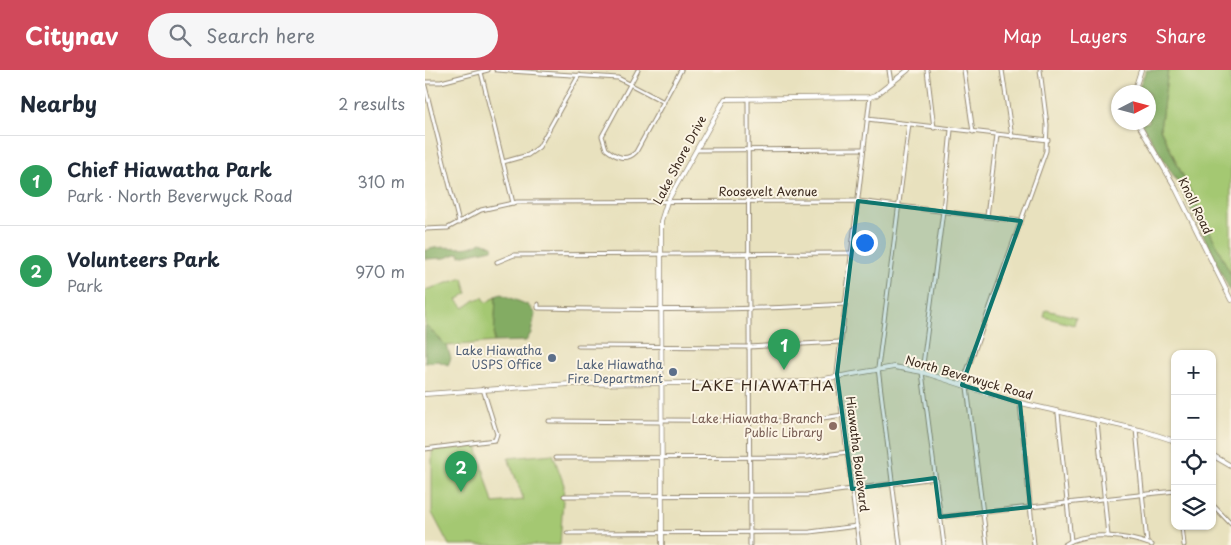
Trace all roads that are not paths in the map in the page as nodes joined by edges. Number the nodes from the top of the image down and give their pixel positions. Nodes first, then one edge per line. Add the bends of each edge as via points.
1 (488, 70) edge
2 (496, 70) edge
3 (639, 70) edge
4 (681, 70) edge
5 (889, 70) edge
6 (908, 70) edge
7 (927, 70) edge
8 (964, 70) edge
9 (1002, 70) edge
10 (1040, 70) edge
11 (1141, 70) edge
12 (538, 71) edge
13 (481, 72) junction
14 (579, 75) junction
15 (425, 82) edge
16 (631, 84) junction
17 (891, 84) junction
18 (1136, 85) edge
19 (425, 86) edge
20 (748, 97) junction
21 (870, 97) junction
22 (664, 102) junction
23 (867, 119) junction
24 (909, 124) junction
25 (935, 128) junction
26 (951, 130) junction
27 (1142, 130) edge
28 (973, 132) junction
29 (997, 135) junction
30 (1012, 137) junction
31 (1048, 140) junction
32 (748, 149) junction
33 (864, 149) junction
34 (696, 150) junction
35 (503, 162) junction
36 (749, 201) junction
37 (857, 201) junction
38 (667, 202) junction
39 (513, 203) junction
40 (897, 206) junction
41 (943, 211) junction
42 (987, 216) junction
43 (1021, 221) junction
44 (459, 223) junction
45 (425, 229) edge
46 (851, 253) junction
47 (661, 254) junction
48 (749, 254) junction
49 (497, 262) dead end
50 (1231, 300) edge
51 (539, 304) dead end
52 (845, 304) junction
53 (662, 309) junction
54 (749, 309) junction
55 (840, 342) junction
56 (577, 346) dead end
57 (661, 347) junction
58 (749, 347) junction
59 (878, 368) junction
60 (923, 372) junction
61 (838, 378) junction
62 (749, 383) junction
63 (662, 384) junction
64 (962, 385) junction
65 (967, 387) junction
66 (483, 389) junction
67 (425, 394) edge
68 (1020, 403) junction
69 (1058, 413) junction
70 (843, 415) junction
71 (1097, 420) junction
72 (549, 421) dead end
73 (662, 421) junction
74 (749, 421) junction
75 (1136, 429) junction
76 (1171, 440) edge
77 (425, 449) edge
78 (848, 452) junction
79 (555, 458) dead end
80 (662, 458) junction
81 (749, 458) junction
82 (1216, 458) edge
83 (1231, 466) edge
84 (935, 478) junction
85 (892, 484) junction
86 (852, 489) junction
87 (1171, 492) edge
88 (1143, 494) junction
89 (662, 495) junction
90 (750, 495) junction
91 (564, 496) dead end
92 (1105, 499) junction
93 (1067, 503) junction
94 (1030, 507) junction
95 (1216, 508) edge
96 (983, 512) junction
97 (940, 517) junction
98 (1231, 524) edge
99 (857, 526) junction
100 (1182, 530) edge
101 (662, 532) junction
102 (750, 532) junction
103 (567, 533) dead end
104 (1108, 536) junction
105 (1071, 541) junction
106 (1147, 543) junction
107 (662, 545) edge
108 (750, 545) edge
109 (859, 545) edge
110 (900, 545) edge
111 (944, 545) edge
112 (987, 545) edge
113 (1034, 545) edge
114 (1064, 545) edge
115 (1152, 545) edge
116 (1184, 545) edge

1 - 13 street
2 - 12 street
3 - 16 street
4 - 22 street
5 - 17 street
6 - 17 street
7 - 25 street
8 - 28 street
9 - 30 street
10 - 31 street
11 - 18 street
12 - 14 street
13 - 15 street via 441,82
13 - 35 street
14 - 16 street via 618,78
14 - 35 street via 539,147 528,155
16 - 22 street
16 - 22 street via 602,136 605,147 618,157 627,158 636,152
17 - 21 street
19 - 44 street
20 - 21 street, Lake Shore Drive
20 - 32 street
20 - 34 street, Lake Shore Drive via 723,101
21 - 23 street, Hiawatha Boulevard
23 - 24 street
23 - 33 street, Hiawatha Boulevard
24 - 25 street
24 - 40 street
25 - 26 street
26 - 28 street
26 - 41 street
27 - 50 street, Knoll Road via 1174,185
28 - 29 street
29 - 30 street
29 - 42 street
30 - 31 street
31 - 43 street
32 - 33 street
32 - 34 street
32 - 36 street
33 - 37 street, Hiawatha Boulevard
34 - 38 street, Lake Shore Drive
35 - 39 street
36 - 37 street, Roosevelt Avenue
36 - 38 street, Roosevelt Avenue
36 - 48 street
37 - 40 street, Roosevelt Avenue
37 - 46 street, Hiawatha Boulevard
38 - 39 street, Roosevelt Avenue
38 - 47 street, Lake Shore Drive via 661,221
39 - 44 street, Roosevelt Avenue via 481,210
40 - 41 street, Roosevelt Avenue
40 - 59 street
41 - 42 street, Roosevelt Avenue
41 - 60 street
42 - 43 street, Roosevelt Avenue
43 - 64 street
44 - 45 street, Roosevelt Avenue via 443,229
46 - 48 street
46 - 52 street, Hiawatha Boulevard
47 - 48 street
47 - 49 street via 514,255
47 - 53 street, Lake Shore Drive
48 - 54 street
51 - 53 street via 538,308
52 - 54 street
52 - 55 street, Hiawatha Boulevard
53 - 54 street
53 - 57 street, Lake Shore Drive
54 - 58 street
55 - 58 street
55 - 61 street, Hiawatha Boulevard
56 - 57 street
57 - 58 street
57 - 63 street, Lake Shore Drive
58 - 62 street
59 - 60 street, North Beverwyck Road via 898,367
59 - 61 street, North Beverwyck Road
59 - 85 street
60 - 64 street, North Beverwyck Road
60 - 84 street
61 - 62 street, North Beverwyck Road
61 - 70 street, Hiawatha Boulevard
62 - 63 street, North Beverwyck Road
62 - 74 street
63 - 66 street, North Beverwyck Road via 570,384
63 - 73 street, Lake Shore Drive
64 - 65 street, North Beverwyck Road
65 - 68 street, North Beverwyck Road
65 - 96 street
66 - 67 street, North Beverwyck Road
66 - 77 street via 496,438 491,442
68 - 69 street, North Beverwyck Road
68 - 94 street
69 - 71 street, North Beverwyck Road
69 - 93 street
70 - 74 street via 803,421
70 - 78 street, Hiawatha Boulevard
71 - 75 street, North Beverwyck Road
71 - 92 street
72 - 73 street
73 - 74 street
73 - 80 street, Lake Shore Drive
74 - 81 street
75 - 76 street, North Beverwyck Road
75 - 88 street
78 - 81 street via 809,457
78 - 86 street, Hiawatha Boulevard
79 - 80 street
80 - 81 street
80 - 89 street, Lake Shore Drive
81 - 90 street
82 - 83 street
84 - 85 street
84 - 97 street
85 - 86 street
85 - 110 street
86 - 90 street via 807,495
86 - 99 street, Hiawatha Boulevard
87 - 88 street
88 - 92 street
88 - 106 street
89 - 90 street
89 - 91 street
89 - 101 street, Lake Shore Drive
90 - 102 street
92 - 93 street
92 - 104 street
93 - 94 street
93 - 105 street
94 - 96 street
94 - 113 street
95 - 98 street
96 - 97 street
96 - 112 street
97 - 111 street
99 - 102 street via 810,532
99 - 109 street, Hiawatha Boulevard
100 - 116 street
101 - 102 street
101 - 103 street
101 - 107 street, Lake Shore Drive
102 - 108 street
104 - 105 street
104 - 106 street
105 - 114 street
106 - 115 street

